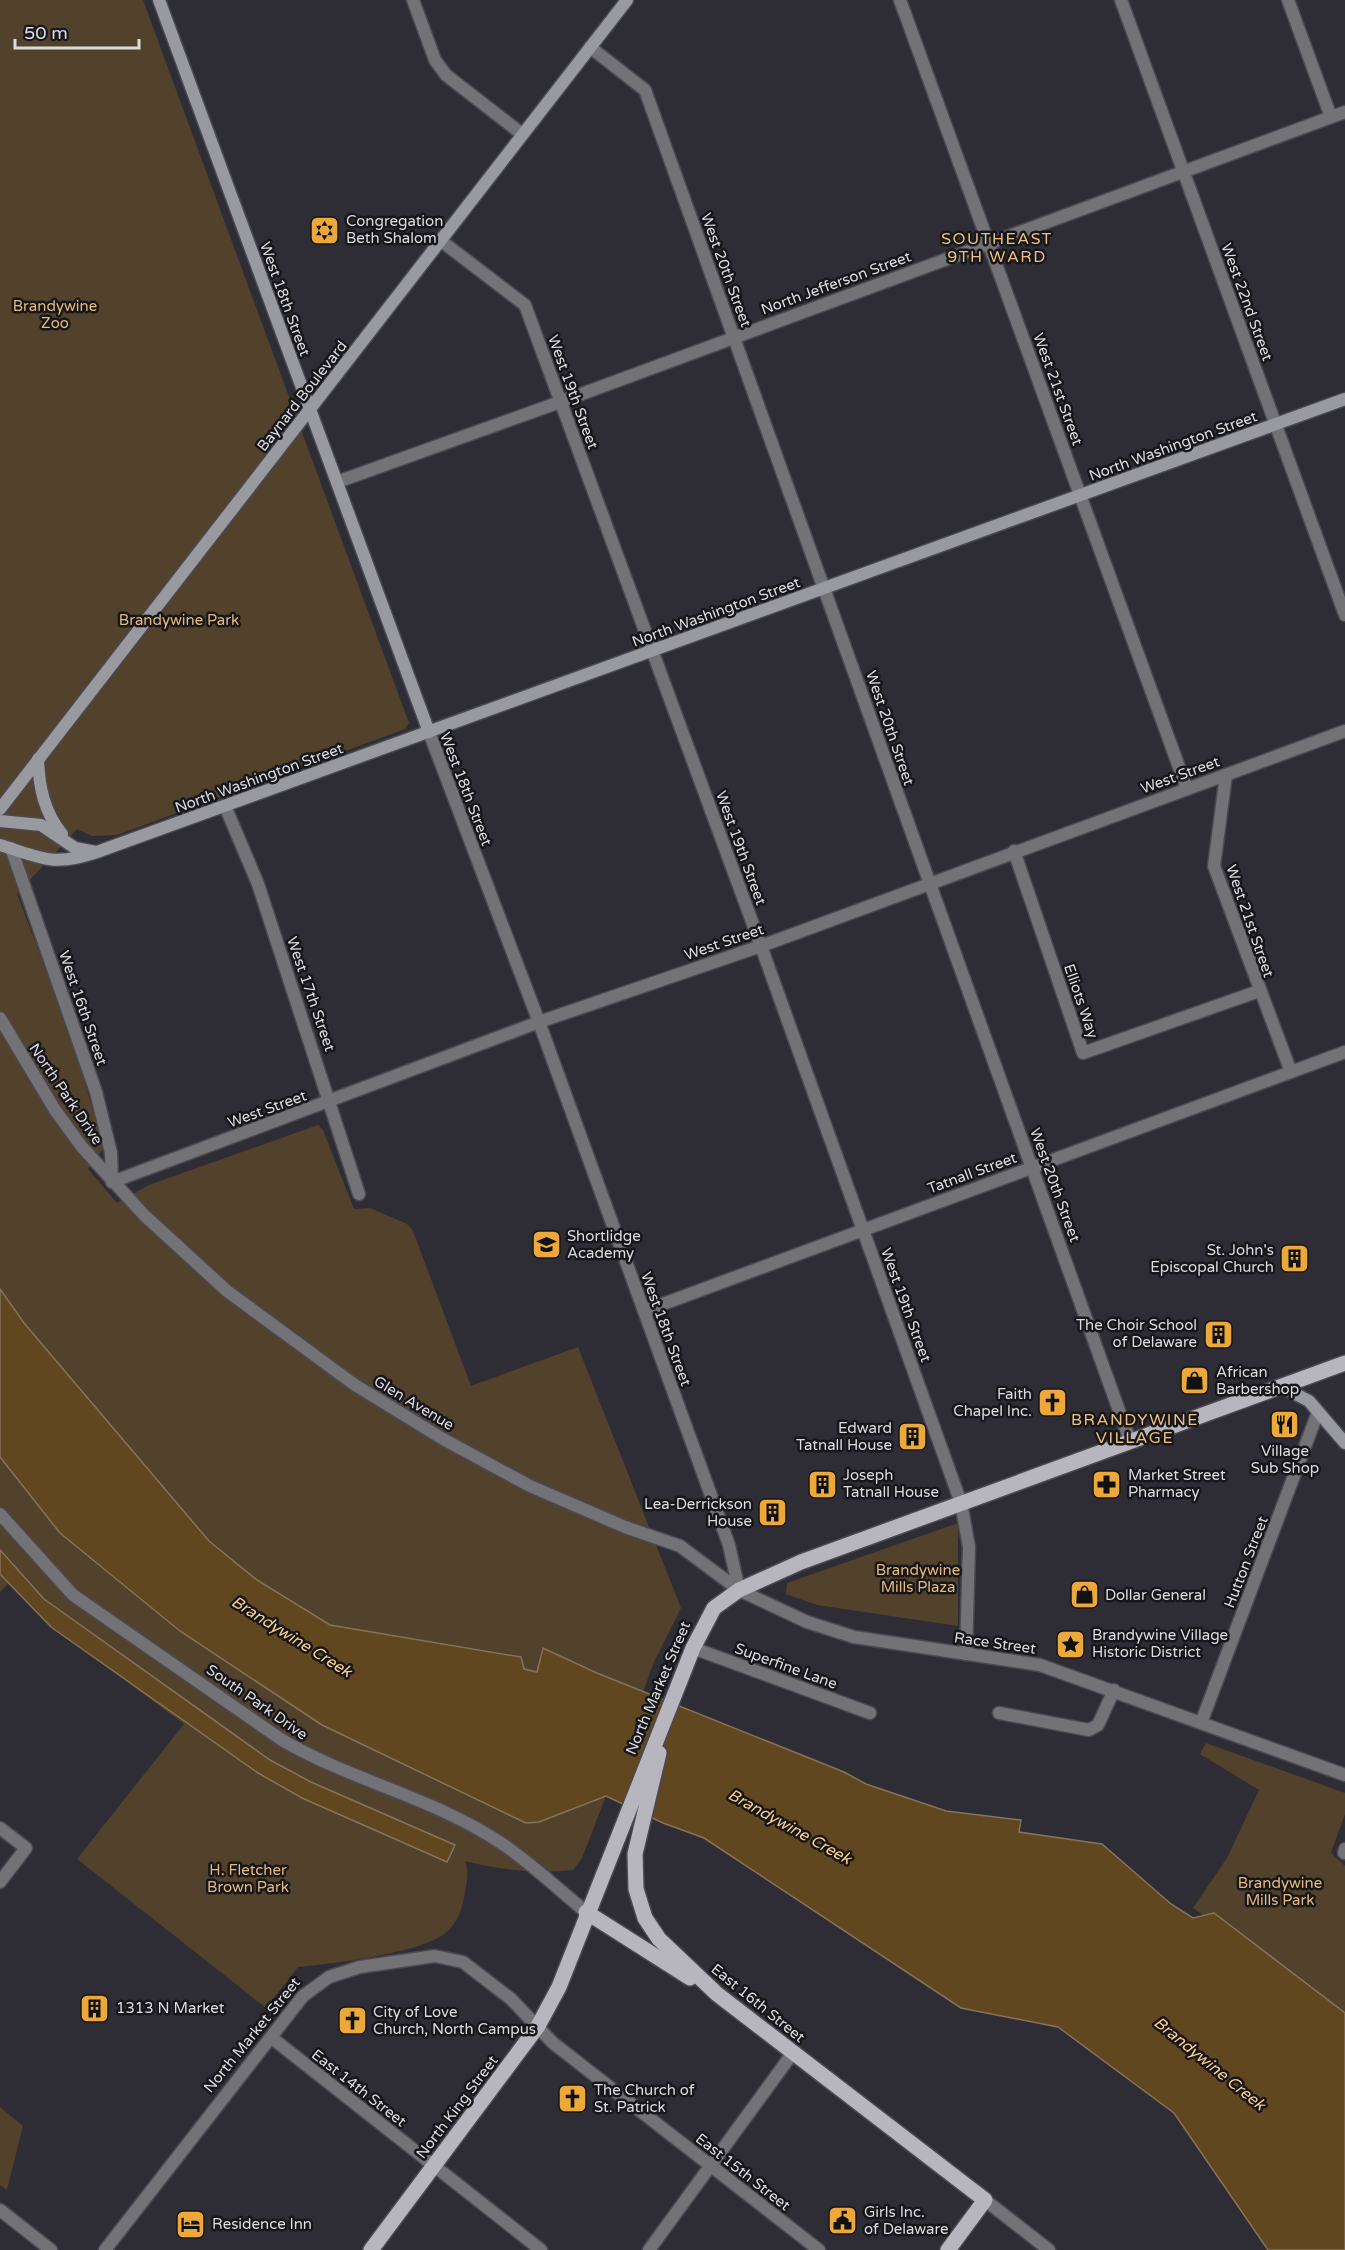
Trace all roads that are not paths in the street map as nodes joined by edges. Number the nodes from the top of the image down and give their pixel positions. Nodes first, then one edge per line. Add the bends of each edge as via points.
1 (159, 0) edge
2 (413, 0) edge
3 (627, 0) edge
4 (900, 0) edge
5 (1121, 0) edge
6 (1288, 0) edge
7 (590, 47) junction
8 (1345, 112) edge
9 (1331, 117) junction
10 (522, 134) junction
11 (1184, 171) junction
12 (440, 240) junction
13 (988, 242) junction
14 (734, 336) junction
15 (1345, 399) edge
16 (560, 402) junction
17 (310, 411) junction
18 (1276, 424) junction
19 (337, 482) junction
20 (1080, 495) junction
21 (826, 588) junction
22 (1345, 615) edge
23 (652, 651) junction
24 (1345, 731) edge
25 (429, 732) junction
26 (38, 759) junction
27 (1226, 775) junction
28 (1187, 789) junction
29 (225, 806) junction
30 (0, 809) edge
31 (0, 821) edge
32 (6, 846) edge
33 (75, 848) junction
34 (1014, 851) junction
35 (97, 852) junction
36 (928, 883) junction
37 (761, 945) junction
38 (1259, 991) junction
39 (0, 1018) edge
40 (540, 1022) junction
41 (1345, 1053) edge
42 (1291, 1072) junction
43 (331, 1102) junction
44 (1033, 1166) junction
45 (112, 1182) junction
46 (359, 1194) dead end
47 (863, 1229) junction
48 (644, 1311) junction
49 (1345, 1363) edge
50 (1280, 1386) junction
51 (1318, 1412) junction
52 (1130, 1441) junction
53 (1345, 1443) edge
54 (961, 1503) junction
55 (0, 1514) edge
56 (739, 1590) junction
57 (693, 1648) junction
58 (966, 1654) junction
59 (679, 1681) junction
60 (1114, 1690) junction
61 (870, 1713) dead end
62 (999, 1713) dead end
63 (1202, 1723) junction
64 (1345, 1776) edge
65 (0, 1827) edge
66 (0, 1882) edge
67 (586, 1912) junction
68 (717, 1994) junction
69 (538, 2026) junction
70 (272, 2038) junction
71 (792, 2054) junction
72 (710, 2164) junction
73 (435, 2167) junction
74 (985, 2200) junction
75 (0, 2210) edge
76 (51, 2250) edge
77 (105, 2250) edge
78 (371, 2250) edge
79 (542, 2250) edge
80 (649, 2250) edge
81 (819, 2250) edge
82 (948, 2250) edge
83 (1049, 2250) edge

1 - 17 street, West 18th Street
2 - 10 street via 435,60 446,75
3 - 7 street, Baynard Boulevard
4 - 13 street, West 21st Street
5 - 11 street, West 22nd Street
6 - 9 street
7 - 10 street, Baynard Boulevard
7 - 14 street, West 20th Street via 645,90
8 - 9 street, North Jefferson Street
9 - 11 street, North Jefferson Street
10 - 12 street, Baynard Boulevard
11 - 13 street, North Jefferson Street
11 - 18 street, West 22nd Street
12 - 16 street, West 19th Street via 525,305
12 - 17 street, Baynard Boulevard
13 - 14 street, North Jefferson Street
13 - 20 street, West 21st Street
14 - 16 street, North Jefferson Street
14 - 21 street, West 20th Street
15 - 18 street, North Washington Street
16 - 19 street, North Jefferson Street
16 - 23 street, West 19th Street
17 - 19 street, West 18th Street
17 - 26 street, Baynard Boulevard
18 - 20 street, North Washington Street
18 - 22 street, West 22nd Street
19 - 25 street, West 18th Street
20 - 21 street, North Washington Street
20 - 28 street, West 21st Street
21 - 23 street, North Washington Street
21 - 36 street, West 20th Street
23 - 25 street, North Washington Street
23 - 37 street, West 19th Street
24 - 27 street, West Street
25 - 29 street, North Washington Street
25 - 40 street, West 18th Street
26 - 30 street, Baynard Boulevard
26 - 33 street via 40,786 48,812
27 - 28 street, West Street
27 - 38 street, West 21st Street via 1214,866
28 - 34 street, West Street
29 - 35 street, North Washington Street
29 - 43 street, West 17th Street via 258,884
31 - 33 street via 41,825
32 - 35 street, North Washington Street via 51,861 67,861
32 - 45 street, West 16th Street via 96,1092 111,1153
33 - 35 street
34 - 36 street, West Street
34 - 38 street, Elliots Way via 1083,1053
36 - 37 street, West Street
36 - 44 street, West 20th Street
37 - 40 street, West Street
37 - 47 street, West 19th Street
38 - 42 street, West 21st Street
39 - 45 street, North Park Drive via 55,1110
40 - 43 street, West Street
40 - 48 street, West 18th Street
41 - 42 street, Tatnall Street
42 - 44 street, Tatnall Street
43 - 45 street, West Street
43 - 46 street, West 17th Street
44 - 47 street, Tatnall Street
44 - 52 street, West 20th Street
45 - 56 street, Glen Avenue via 227,1291 356,1385 443,1439 530,1486 680,1546
47 - 48 street, Tatnall Street
47 - 54 street, West 19th Street
48 - 56 street, West 18th Street via 729,1545
49 - 50 main road, North Market Street
50 - 51 street via 1303,1396
50 - 52 main road, North Market Street
51 - 53 street
51 - 63 street, Hutton Street
52 - 54 main road, North Market Street
54 - 56 main road, North Market Street via 801,1562
54 - 58 street, West 19th Street via 969,1547
55 - 67 street, South Park Drive via 73,1595 282,1740 309,1756 433,1808 502,1843
56 - 57 main road, North Market Street via 714,1608
56 - 58 street, Race Street via 807,1622 854,1637
57 - 59 main road, North Market Street
57 - 61 street, Superfine Lane
58 - 60 street, Race Street via 1040,1665
59 - 67 main road, North Market Street
59 - 68 main road, East 16th Street via 638,1835 636,1889 645,1918 671,1952
60 - 62 street via 1098,1725 1089,1731
60 - 63 street, Race Street
63 - 64 street, Race Street
65 - 66 street via 26,1848
67 - 68 main road
67 - 69 main road, North King Street via 559,1987
68 - 71 main road, East 16th Street
69 - 70 street, North Market Street via 511,1998 463,1962 435,1956 375,1964 329,1977 303,1996
69 - 72 street, East 15th Street via 553,2043
69 - 73 main road, North King Street
70 - 73 street, East 14th Street
70 - 77 street, North Market Street
71 - 72 street
71 - 74 main road, East 16th Street
72 - 80 street
72 - 81 street, East 15th Street
73 - 78 main road, North King Street
73 - 79 street, East 14th Street
74 - 82 main road
74 - 83 street, East 16th Street
75 - 76 street

